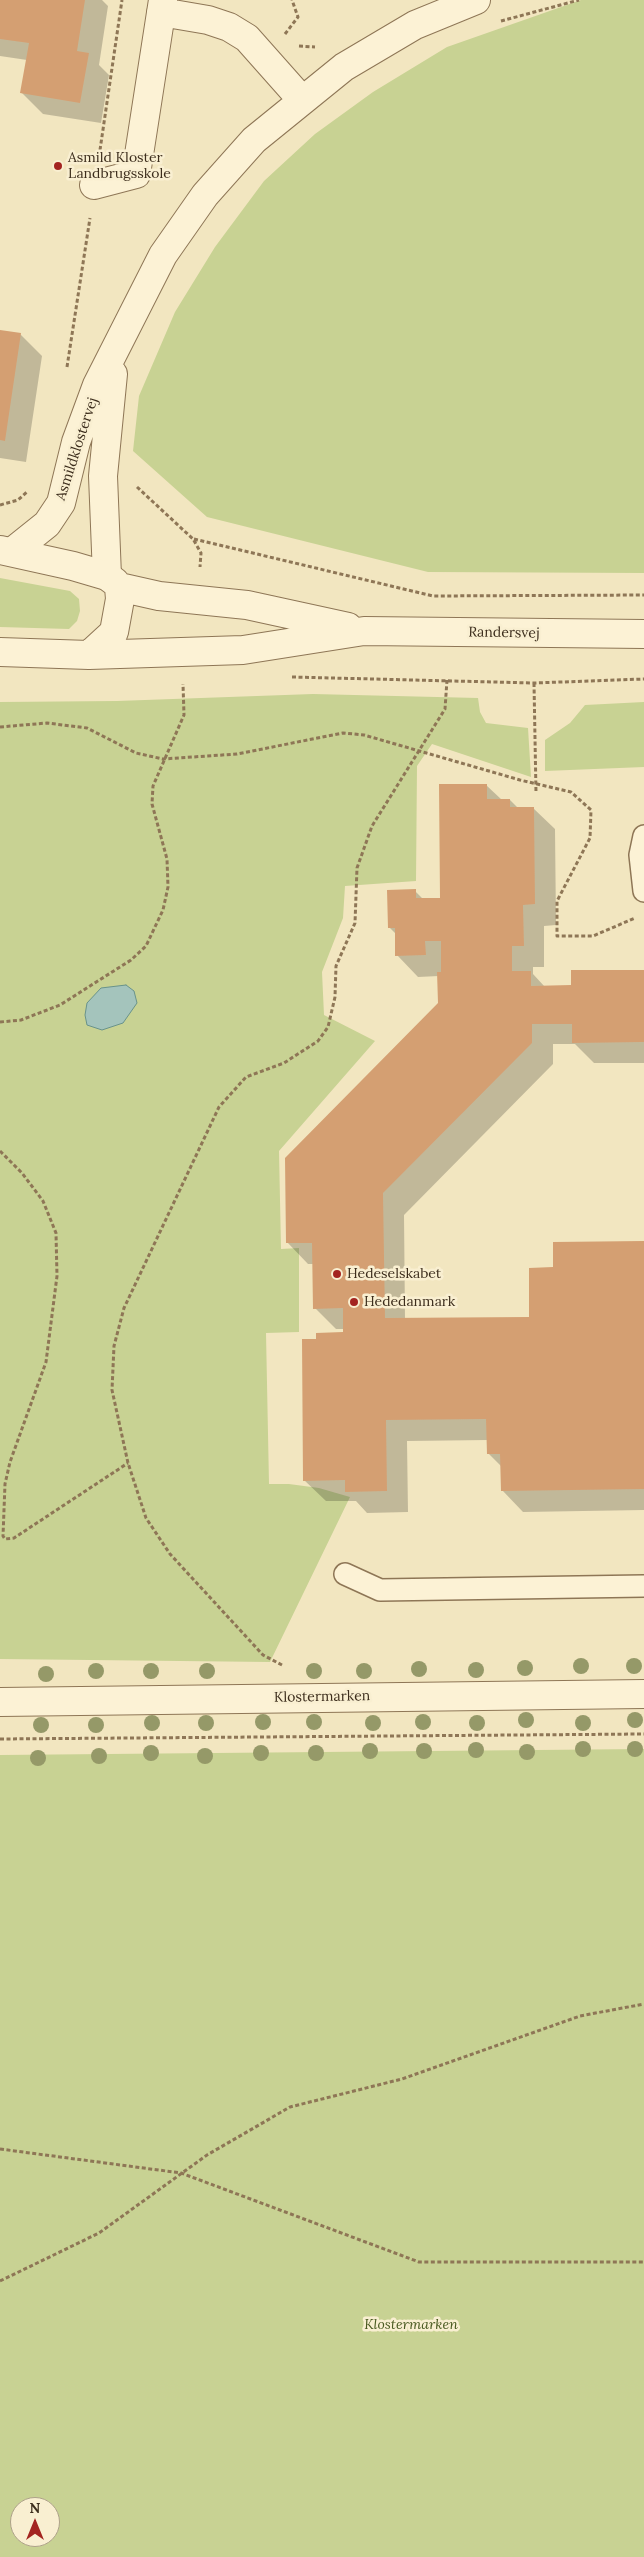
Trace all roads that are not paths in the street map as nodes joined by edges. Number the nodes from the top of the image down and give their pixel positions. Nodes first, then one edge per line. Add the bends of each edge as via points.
1 (476, 0) edge
2 (162, 6) edge
3 (302, 100) junction
4 (94, 185) road end
5 (123, 331) junction
6 (6, 551) edge
7 (113, 582) junction
8 (364, 631) junction
9 (644, 634) edge
10 (0, 652) edge
11 (90, 655) junction
12 (644, 836) edge
13 (644, 891) edge
14 (345, 1574) dead end
15 (644, 1586) edge
16 (644, 1694) edge
17 (0, 1702) edge

1 - 3 street, Asmildklostervej via 415,25 344,67
2 - 3 street via 229,27 247,38
2 - 4 street via 136,174
3 - 5 street, Asmildklostervej via 254,140 205,195 163,255
5 - 6 street, Asmildklostervej via 97,385 76,442 61,503 47,524
5 - 7 street, Asmildklostervej via 110,388 103,476
6 - 7 street, Randersvej via 73,566
7 - 8 street, Randersvej via 159,596 247,605
7 - 11 street, Asmildklostervej via 119,614 114,632
8 - 9 street, Randersvej
8 - 11 street, Randersvej via 243,650
10 - 11 street, Randersvej
12 - 13 lane via 640,854
14 - 15 lane via 380,1590
16 - 17 street, Klostermarken

